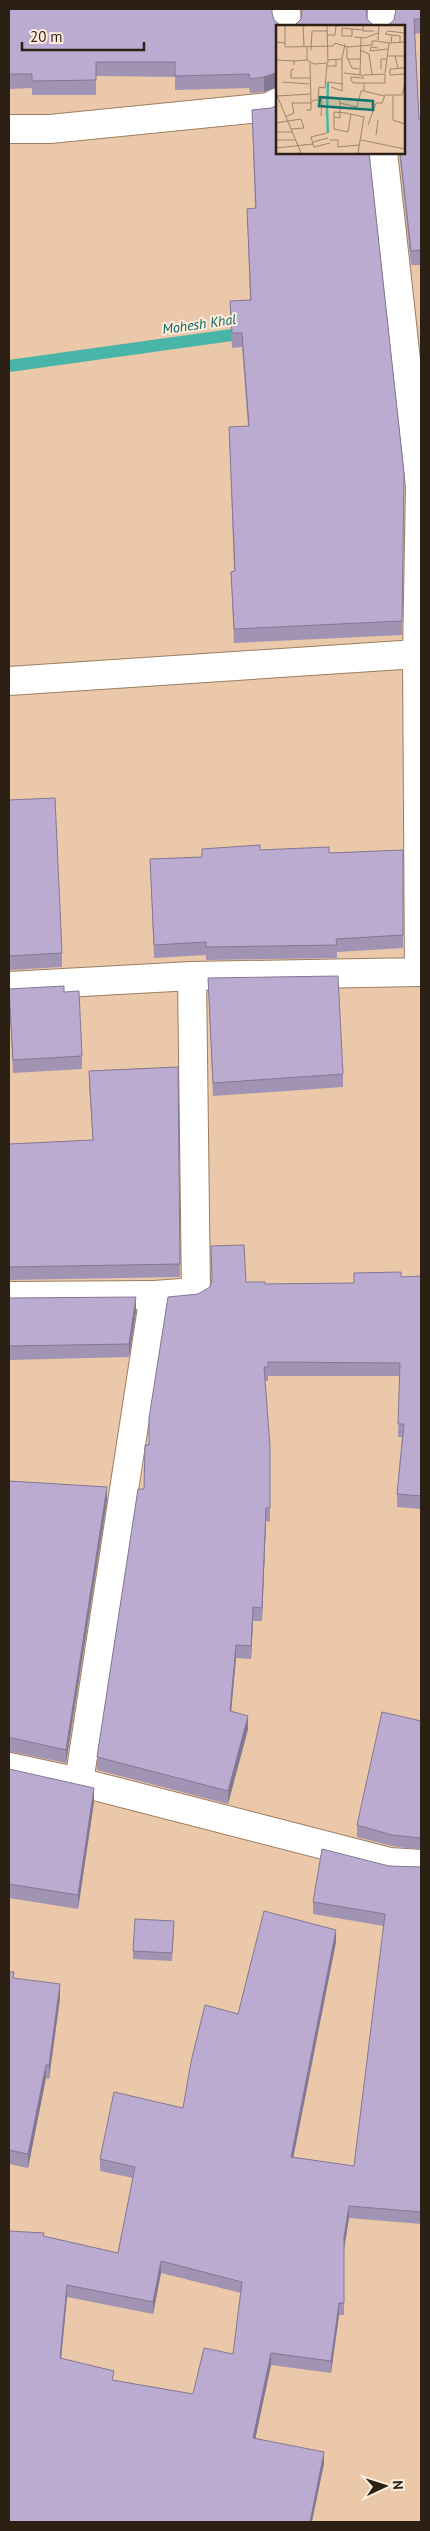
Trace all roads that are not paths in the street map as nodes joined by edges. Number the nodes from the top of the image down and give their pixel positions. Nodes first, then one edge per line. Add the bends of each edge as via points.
1 (286, 9) edge
2 (382, 9) edge
3 (287, 25) edge
4 (382, 25) edge
5 (276, 103) edge
6 (9, 129) edge
7 (383, 154) edge
8 (410, 302) edge
9 (421, 487) edge
10 (417, 654) junction
11 (9, 682) edge
12 (192, 976) junction
13 (9, 986) edge
14 (154, 1295) junction
15 (9, 1296) edge
16 (9, 1767) edge
17 (79, 1782) junction
18 (420, 1858) edge

1 - 3 street
2 - 4 street
5 - 6 street via 269,107 50,129
7 - 8 street
8 - 9 street
9 - 10 street
10 - 11 street
10 - 12 street via 419,972
12 - 13 street
12 - 14 street via 196,1292
14 - 15 street
14 - 17 street
16 - 17 street
17 - 18 street via 390,1862

